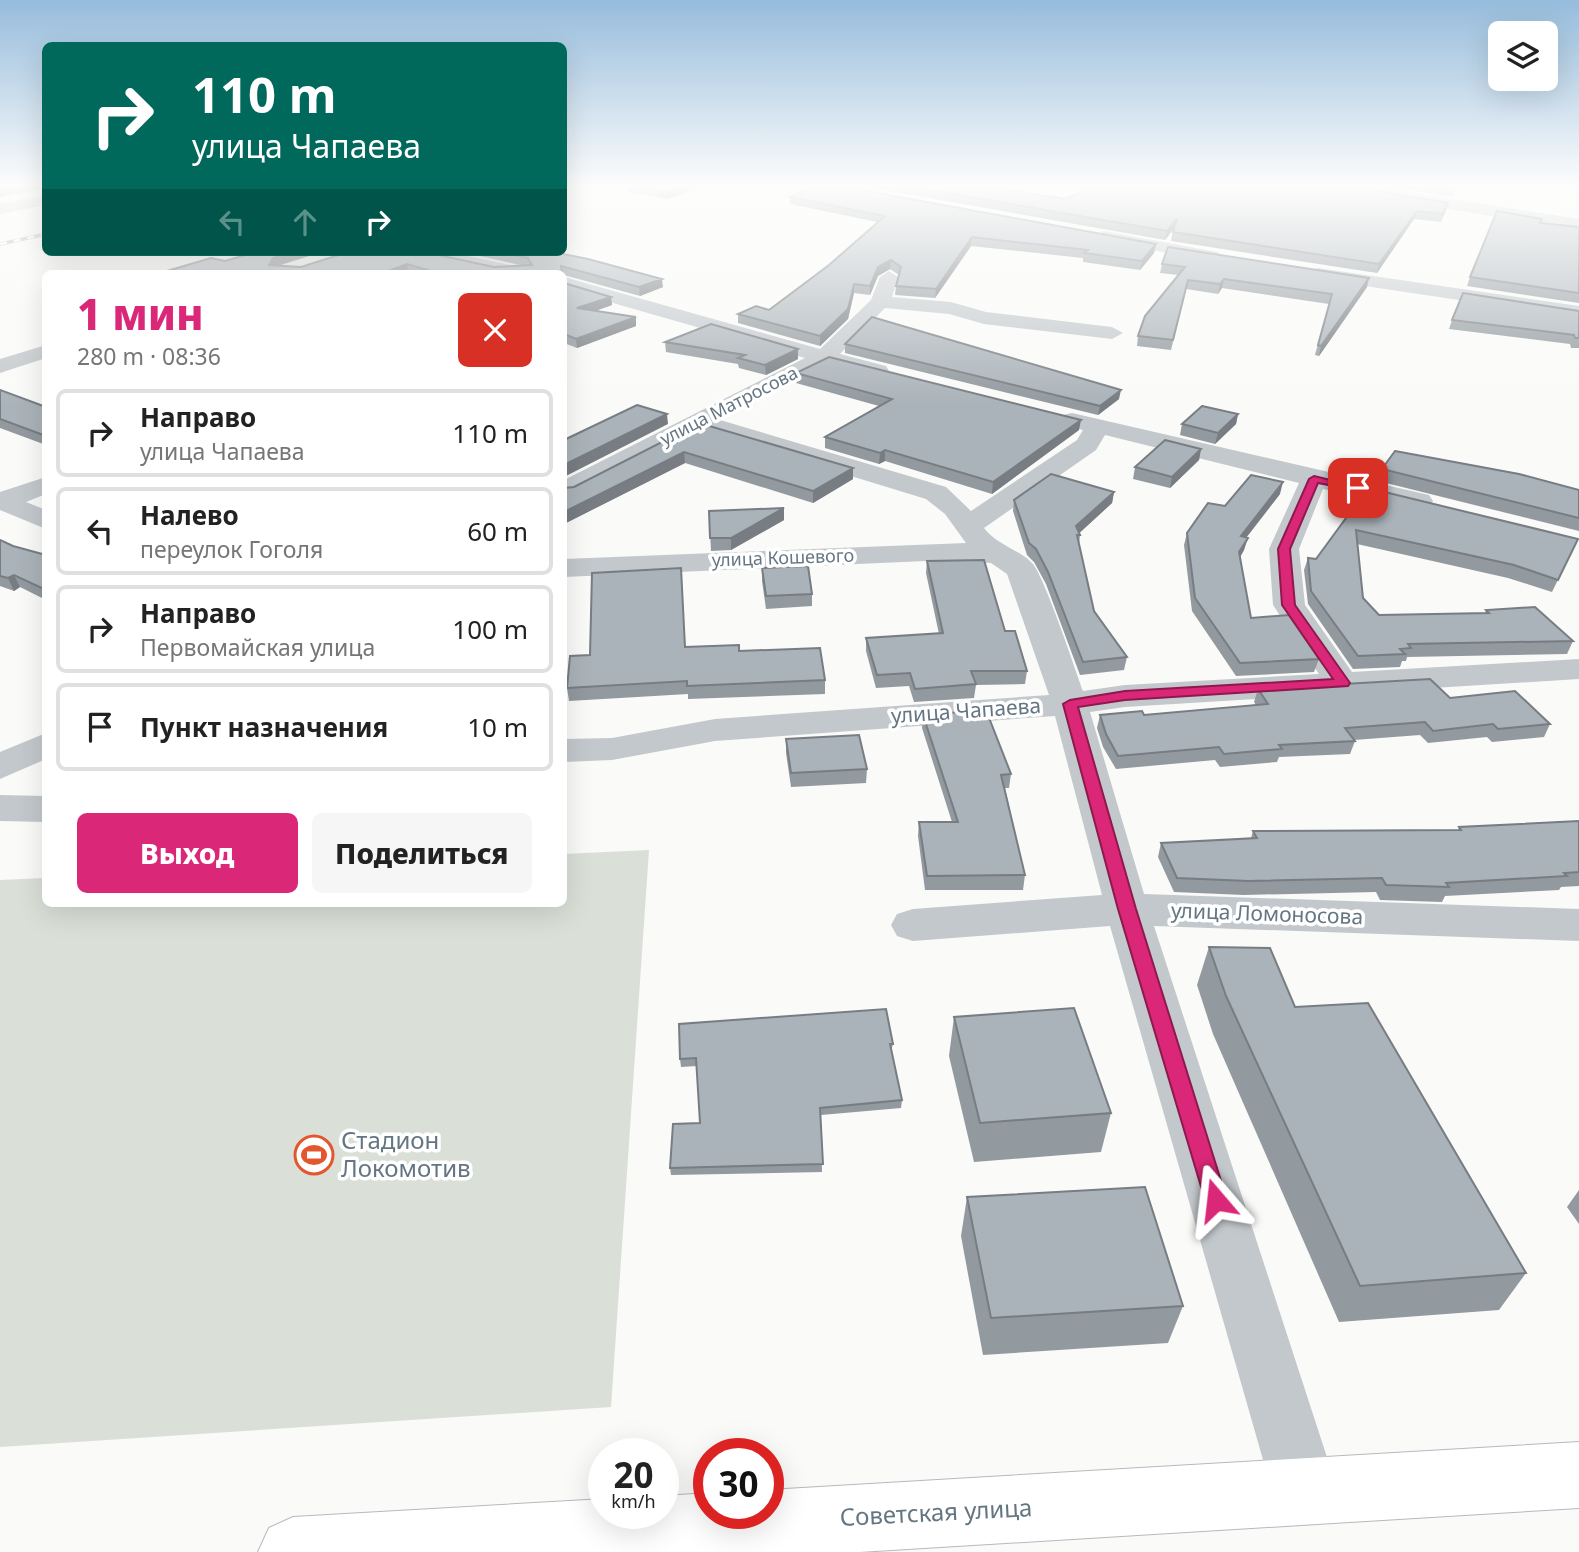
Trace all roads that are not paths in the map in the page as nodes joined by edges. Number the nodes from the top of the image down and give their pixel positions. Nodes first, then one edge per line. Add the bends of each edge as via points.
1 (454, 258) edge
2 (1226, 258) edge
3 (1240, 261) edge
4 (508, 270) edge
5 (1303, 271) edge
6 (889, 277) edge
7 (567, 284) edge
8 (880, 302) junction
9 (1579, 312) edge
10 (1112, 333) dead end
11 (42, 352) edge
12 (825, 357) junction
13 (0, 366) edge
14 (903, 377) edge
15 (1046, 413) edge
16 (698, 421) junction
17 (1098, 426) junction
18 (1314, 479) junction
19 (42, 486) edge
20 (567, 488) edge
21 (1, 500) edge
22 (1439, 506) edge
23 (42, 519) edge
24 (968, 526) junction
25 (1002, 555) junction
26 (567, 568) edge
27 (1579, 668) edge
28 (1342, 683) junction
29 (1070, 704) junction
30 (42, 746) edge
31 (567, 751) edge
32 (0, 767) edge
33 (0, 808) edge
34 (42, 809) edge
35 (1127, 909) junction
36 (913, 925) dead end
37 (1579, 925) edge
38 (1579, 1475) edge
39 (1305, 1491) junction
40 (293, 1552) edge

1 - 4 street
2 - 3 street
5 - 9 street
6 - 8 street, улица Матросова
7 - 12 street
8 - 10 street
8 - 12 street, улица Матросова
11 - 13 street
12 - 14 street
12 - 16 street, улица Матросова
15 - 17 street
16 - 20 street, улица Матросова
16 - 24 street via 936,493
17 - 18 street
17 - 24 street via 1087,445
18 - 22 street
18 - 28 street via 1284,549 1289,605
19 - 21 street
21 - 23 street
24 - 25 street via 981,543
25 - 26 street, улица Кошевого via 948,551
25 - 29 street via 1021,569
27 - 28 street, улица Чапаева
28 - 29 street, улица Чапаева via 1125,696
29 - 31 street, улица Чапаева via 715,730 612,749
29 - 35 street
30 - 32 street
33 - 34 street
35 - 36 street, улица Ломоносова
35 - 37 street, улица Ломоносова
35 - 39 street
38 - 39 main road, Советская улица
39 - 40 main road, Советская улица

